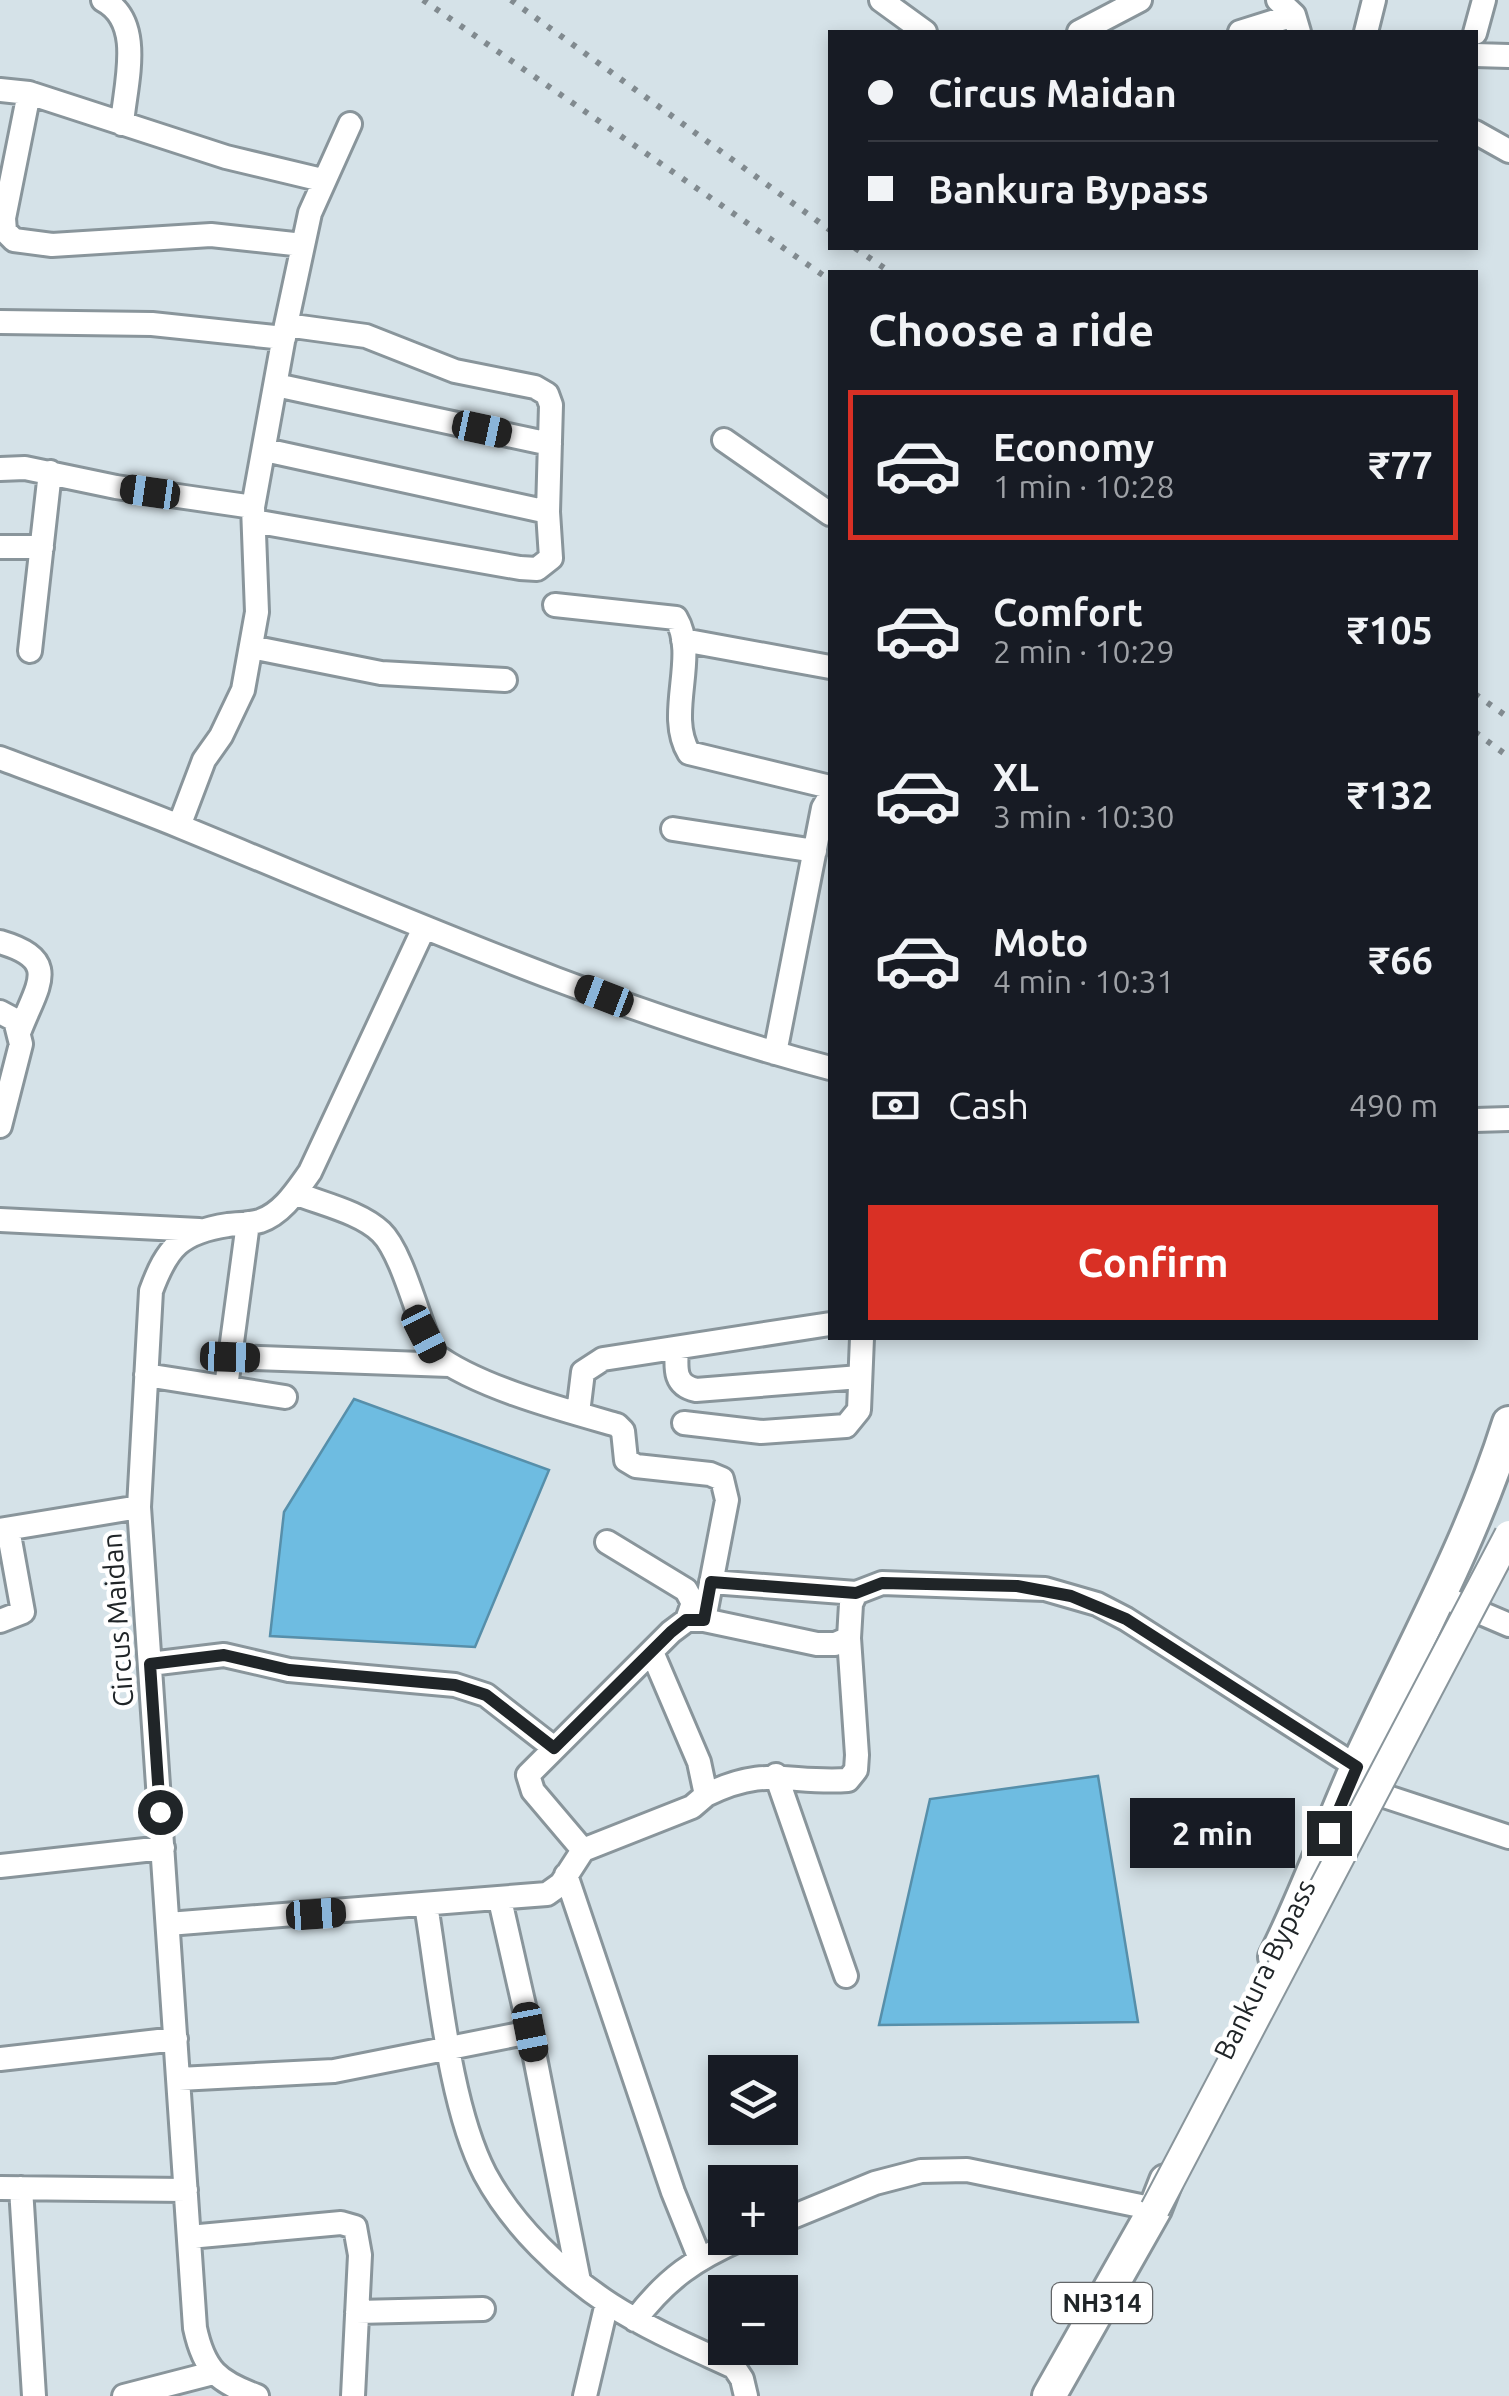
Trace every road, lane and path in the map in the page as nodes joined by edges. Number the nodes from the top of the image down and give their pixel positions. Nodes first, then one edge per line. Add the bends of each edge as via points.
1 (103, 0) edge
2 (881, 0) edge
3 (1140, 0) edge
4 (1374, 0) edge
5 (1484, 0) edge
6 (1290, 16) edge
7 (922, 30) edge
8 (1083, 30) edge
9 (1246, 30) edge
10 (1366, 30) edge
11 (1476, 30) edge
12 (1478, 54) edge
13 (1509, 56) edge
14 (0, 90) edge
15 (28, 93) junction
16 (122, 124) junction
17 (350, 124) dead end
18 (1478, 134) edge
19 (1509, 151) edge
20 (322, 180) junction
21 (303, 245) junction
22 (0, 322) edge
23 (285, 331) junction
24 (276, 385) junction
25 (724, 440) dead end
26 (550, 444) junction
27 (264, 450) junction
28 (0, 468) edge
29 (50, 472) junction
30 (548, 512) junction
31 (828, 513) edge
32 (253, 514) junction
33 (0, 547) edge
34 (42, 547) junction
35 (555, 605) dead end
36 (682, 640) junction
37 (250, 647) junction
38 (30, 651) dead end
39 (828, 667) edge
40 (505, 680) dead end
41 (0, 758) edge
42 (828, 787) edge
43 (828, 799) edge
44 (179, 826) junction
45 (672, 829) dead end
46 (815, 851) junction
47 (424, 928) junction
48 (0, 942) edge
49 (0, 1012) edge
50 (20, 1030) junction
51 (775, 1054) junction
52 (828, 1067) edge
53 (1509, 1118) edge
54 (1478, 1120) edge
55 (0, 1126) edge
56 (295, 1193) junction
57 (0, 1220) edge
58 (248, 1222) junction
59 (199, 1230) junction
60 (828, 1324) edge
61 (862, 1340) edge
62 (678, 1348) junction
63 (230, 1357) junction
64 (449, 1365) junction
65 (146, 1375) junction
66 (860, 1377) junction
67 (226, 1387) junction
68 (285, 1396) dead end
69 (578, 1414) junction
70 (684, 1423) dead end
71 (1509, 1423) edge
72 (139, 1507) junction
73 (4, 1530) edge
74 (1509, 1535) edge
75 (607, 1542) dead end
76 (711, 1582) junction
77 (856, 1593) junction
78 (1441, 1596) junction
79 (695, 1620) junction
80 (0, 1621) edge
81 (1509, 1626) edge
82 (849, 1638) junction
83 (652, 1652) junction
84 (150, 1664) junction
85 (554, 1748) junction
86 (776, 1775) junction
87 (1354, 1776) junction
88 (706, 1795) junction
89 (1509, 1836) edge
90 (163, 1848) junction
91 (583, 1850) junction
92 (0, 1866) edge
93 (566, 1876) junction
94 (500, 1900) junction
95 (426, 1906) junction
96 (168, 1924) junction
97 (846, 1976) dead end
98 (530, 2032) junction
99 (176, 2038) junction
100 (450, 2048) junction
101 (0, 2058) edge
102 (179, 2079) junction
103 (10, 2188) edge
104 (186, 2190) junction
105 (1154, 2209) junction
106 (798, 2214) edge
107 (189, 2237) junction
108 (710, 2255) edge
109 (700, 2260) junction
110 (579, 2281) junction
111 (607, 2303) junction
112 (483, 2309) dead end
113 (357, 2312) junction
114 (635, 2320) junction
115 (213, 2373) junction
116 (34, 2396) edge
117 (124, 2396) edge
118 (257, 2396) edge
119 (353, 2396) edge
120 (586, 2396) edge
121 (746, 2396) edge
122 (1048, 2396) edge

1 - 16 street via 128,26
2 - 7 street
3 - 8 street
4 - 10 street
5 - 11 street
6 - 9 street
12 - 13 street
14 - 15 street
15 - 16 street
15 - 21 street via 4,218 14,240 212,235
16 - 20 street
17 - 20 street
18 - 19 street
20 - 21 street
21 - 23 street
22 - 23 street
23 - 24 street
23 - 26 street via 366,336 455,371 535,388 551,405
24 - 26 street
24 - 27 street
25 - 31 street
26 - 30 street
27 - 30 street
27 - 32 street
28 - 29 street
29 - 32 street
29 - 34 street
30 - 32 street via 551,558 537,569
32 - 37 street via 256,612
33 - 34 street
34 - 38 street
35 - 36 street via 666,614 676,618
36 - 39 street
36 - 42 street via 680,708 689,753
37 - 40 street via 381,673
37 - 44 street via 244,690 204,760
41 - 44 street
43 - 46 street
44 - 47 street
45 - 46 street
46 - 51 street
47 - 51 street
47 - 56 street
48 - 50 street via 38,961 40,974
49 - 50 street
50 - 55 street
51 - 52 street
53 - 54 street
56 - 58 street via 262,1220
56 - 64 street via 382,1233 434,1354
57 - 59 street
58 - 59 street
58 - 63 street
59 - 65 street, Circus Maidan via 160,1265 151,1292
60 - 62 street
61 - 66 street
62 - 66 street via 678,1380 696,1390
62 - 69 street via 591,1364
63 - 64 street
63 - 67 street
64 - 69 street
65 - 67 street
65 - 72 street, Circus Maidan
66 - 70 street via 859,1410 846,1426 761,1432
67 - 68 street
69 - 76 street via 617,1425 626,1460 636,1466 722,1479 727,1500
71 - 78 highway, Bankura Bypass / NH314
72 - 73 street
72 - 84 street, Circus Maidan
73 - 80 street via 22,1612
74 - 105 main road, bridge
75 - 79 street via 686,1590
76 - 77 street
76 - 79 street
77 - 82 street
77 - 87 street via 882,1583 1017,1586 1097,1604
78 - 81 street
78 - 87 highway, Bankura Bypass / NH314
79 - 82 street via 816,1644
79 - 83 street
82 - 86 street via 856,1770 848,1780
83 - 85 street
83 - 88 street via 699,1762
84 - 85 street via 224,1655 289,1670 455,1685 486,1695
84 - 90 street, Circus Maidan
85 - 91 street via 529,1782
86 - 88 street via 734,1781
86 - 97 street
87 - 89 street
87 - 105 highway, Bankura Bypass / NH314 via 1278,1952 1194,2109
88 - 91 street via 692,1807
90 - 92 street
90 - 96 street, Circus Maidan
91 - 93 street
93 - 94 street via 547,1894
93 - 109 street
94 - 95 street
94 - 98 street
95 - 96 street
95 - 100 street
96 - 99 street, Circus Maidan
98 - 100 street
98 - 110 street
99 - 101 street
99 - 102 street, Circus Maidan
100 - 102 street via 334,2071
100 - 110 street via 486,2174 542,2249
102 - 104 street, Circus Maidan
103 - 104 street
103 - 116 street
104 - 107 street, Circus Maidan
105 - 106 street via 968,2170 921,2170
105 - 122 highway, Bankura Bypass / NH314
107 - 113 street via 356,2227
107 - 115 street, Circus Maidan via 195,2328
108 - 109 street
109 - 114 street via 676,2273
110 - 111 street
111 - 114 street
111 - 120 street
112 - 113 street
113 - 119 street
114 - 121 street via 734,2367
115 - 117 street
115 - 118 street

